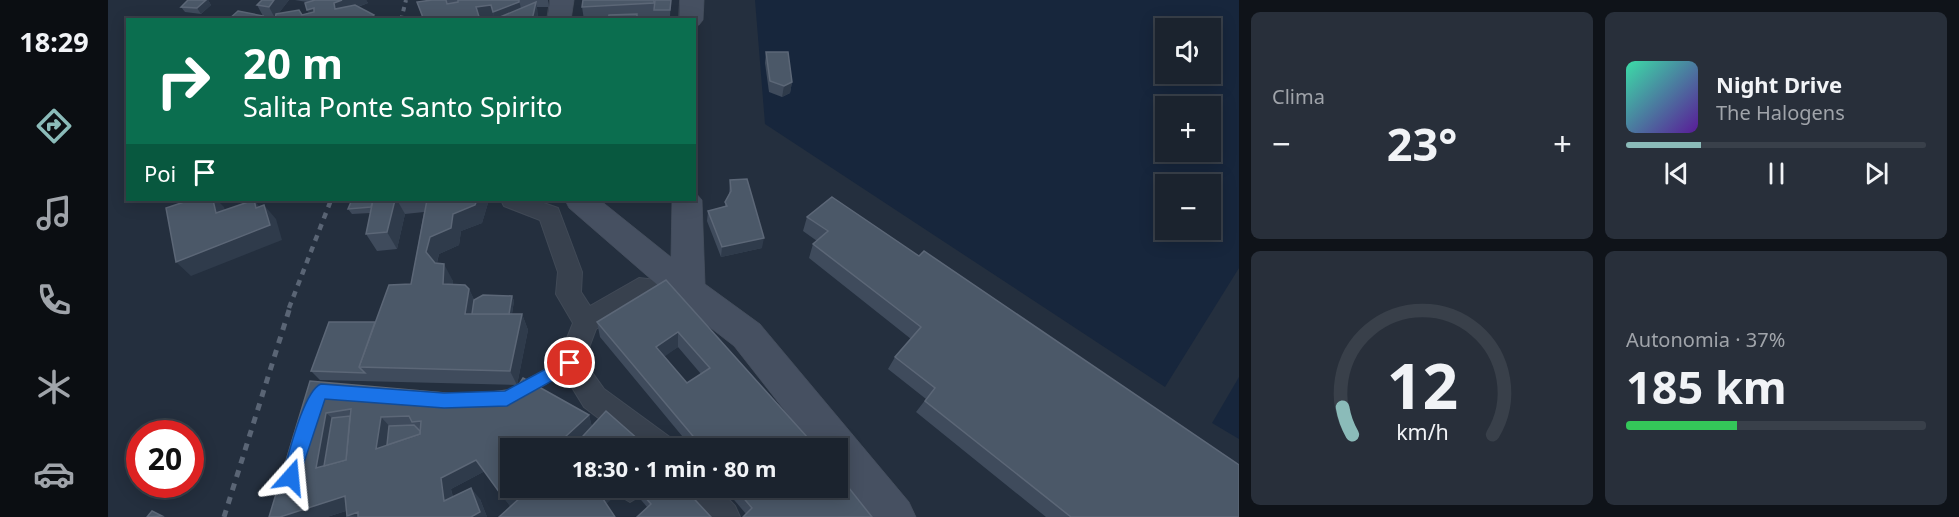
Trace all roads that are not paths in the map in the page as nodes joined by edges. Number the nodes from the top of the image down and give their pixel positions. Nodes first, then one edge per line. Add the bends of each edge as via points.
1 (562, 0) edge
2 (692, 0) edge
3 (559, 18) edge
4 (690, 18) edge
5 (515, 201) edge
6 (581, 201) edge
7 (687, 201) edge
8 (688, 291) junction
9 (586, 322) junction
10 (570, 363) junction
11 (507, 399) edge
12 (643, 438) edge
13 (706, 498) edge
14 (724, 517) edge
15 (894, 517) edge

1 - 3 street
2 - 4 street
5 - 9 street via 550,214 570,272 568,294
6 - 8 street
7 - 8 street
8 - 9 street via 639,288
8 - 15 street via 747,335
9 - 10 street
10 - 11 lane
10 - 12 street via 613,422
13 - 14 street

